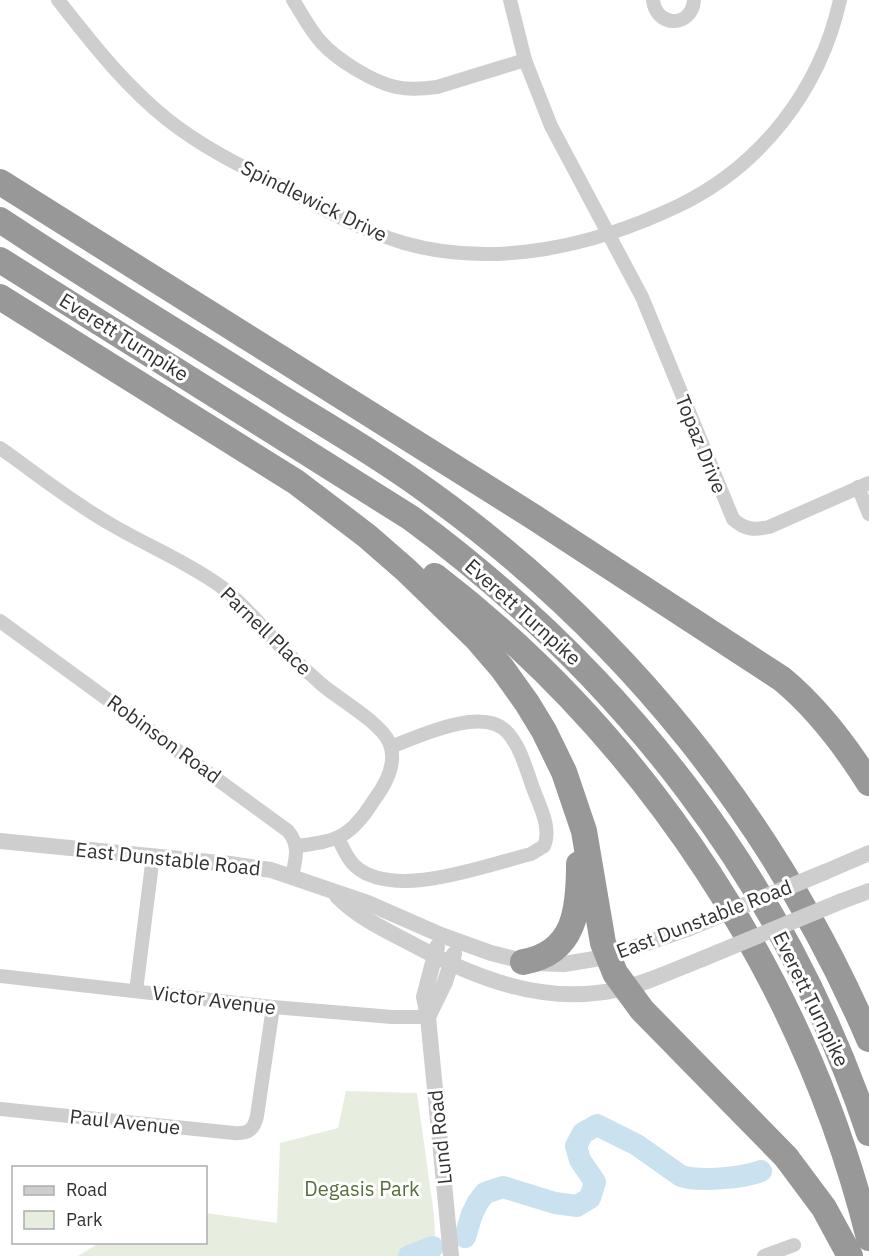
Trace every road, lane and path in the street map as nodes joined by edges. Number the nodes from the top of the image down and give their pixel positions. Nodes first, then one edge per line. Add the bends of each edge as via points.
1 (58, 0) edge
2 (293, 0) edge
3 (510, 0) edge
4 (653, 0) edge
5 (694, 0) edge
6 (840, 0) edge
7 (525, 60) junction
8 (0, 182) edge
9 (0, 220) edge
10 (609, 232) junction
11 (0, 260) edge
12 (0, 297) edge
13 (0, 448) edge
14 (296, 482) junction
15 (863, 485) edge
16 (869, 514) edge
17 (0, 621) edge
18 (803, 696) junction
19 (391, 747) junction
20 (869, 759) edge
21 (560, 760) junction
22 (869, 783) edge
23 (339, 838) junction
24 (0, 841) edge
25 (297, 846) junction
26 (869, 853) edge
27 (153, 856) junction
28 (292, 876) junction
29 (332, 891) junction
30 (869, 891) edge
31 (449, 937) junction
32 (435, 956) junction
33 (607, 957) junction
34 (524, 962) junction
35 (451, 963) junction
36 (0, 976) edge
37 (624, 988) junction
38 (136, 991) junction
39 (273, 1007) junction
40 (428, 1017) junction
41 (869, 1039) edge
42 (0, 1109) edge
43 (869, 1133) edge
44 (869, 1238) edge
45 (794, 1245) dead end
46 (451, 1256) edge
47 (764, 1256) edge
48 (850, 1256) edge

1 - 10 street, Spindlewick Drive via 128,84 176,126 234,162 362,228 423,247 493,255 534,252
2 - 7 street via 312,31 332,53 394,87 437,87
3 - 7 street, Topaz Drive
4 - 5 street via 659,15 675,21 690,13
6 - 10 street, Spindlewick Drive via 828,43 810,82 757,150 729,175 689,201
7 - 10 street, Topaz Drive via 572,169
8 - 18 highway via 588,552 734,646
9 - 41 highway, Everett Turnpike via 413,481 493,540 568,605 673,717 746,815 819,936
10 - 15 street, Topaz Drive via 653,322 733,519 754,530 769,527
11 - 43 highway, Everett Turnpike via 411,518 464,558 579,662 660,752 732,851 814,997
12 - 14 highway
13 - 19 street, Parnell Place via 97,516 222,588 321,683 378,729
14 - 21 highway via 367,536 477,639 521,693
14 - 44 highway via 390,543 477,610 566,693 642,780 692,848 784,1006 833,1119
15 - 16 street
17 - 25 street, Robinson Road via 280,824 291,833
18 - 20 highway via 834,718
18 - 22 highway
19 - 23 street via 393,759 378,795 358,822
19 - 23 street via 469,722 499,725 513,739 523,760 546,825 544,846 531,854 432,879 403,882 357,868
21 - 33 highway via 584,831
21 - 34 highway via 573,808 578,848 575,917 558,947
23 - 25 street
24 - 27 street, East Dunstable Road
25 - 28 street
26 - 33 street, East Dunstable Road, bridge via 687,929
27 - 28 street, East Dunstable Road via 256,867
27 - 38 street
28 - 29 street, East Dunstable Road
29 - 31 street, East Dunstable Road
29 - 32 street, East Dunstable Road via 363,916
30 - 37 street, East Dunstable Road, bridge
31 - 32 street, Lund Road
31 - 34 street, East Dunstable Road
31 - 35 street
32 - 35 street, East Dunstable Road
32 - 40 street, Lund Road via 424,997
33 - 34 street, East Dunstable Road via 564,964
33 - 37 highway
35 - 37 street, East Dunstable Road via 495,982 535,992 576,995
35 - 40 street
36 - 38 street, Victor Avenue
37 - 48 highway via 786,1157 824,1208
38 - 39 street, Victor Avenue
39 - 40 street, Victor Avenue
39 - 42 street, Paul Avenue via 257,1116 250,1131 234,1133
40 - 46 street, Lund Road
45 - 47 street

